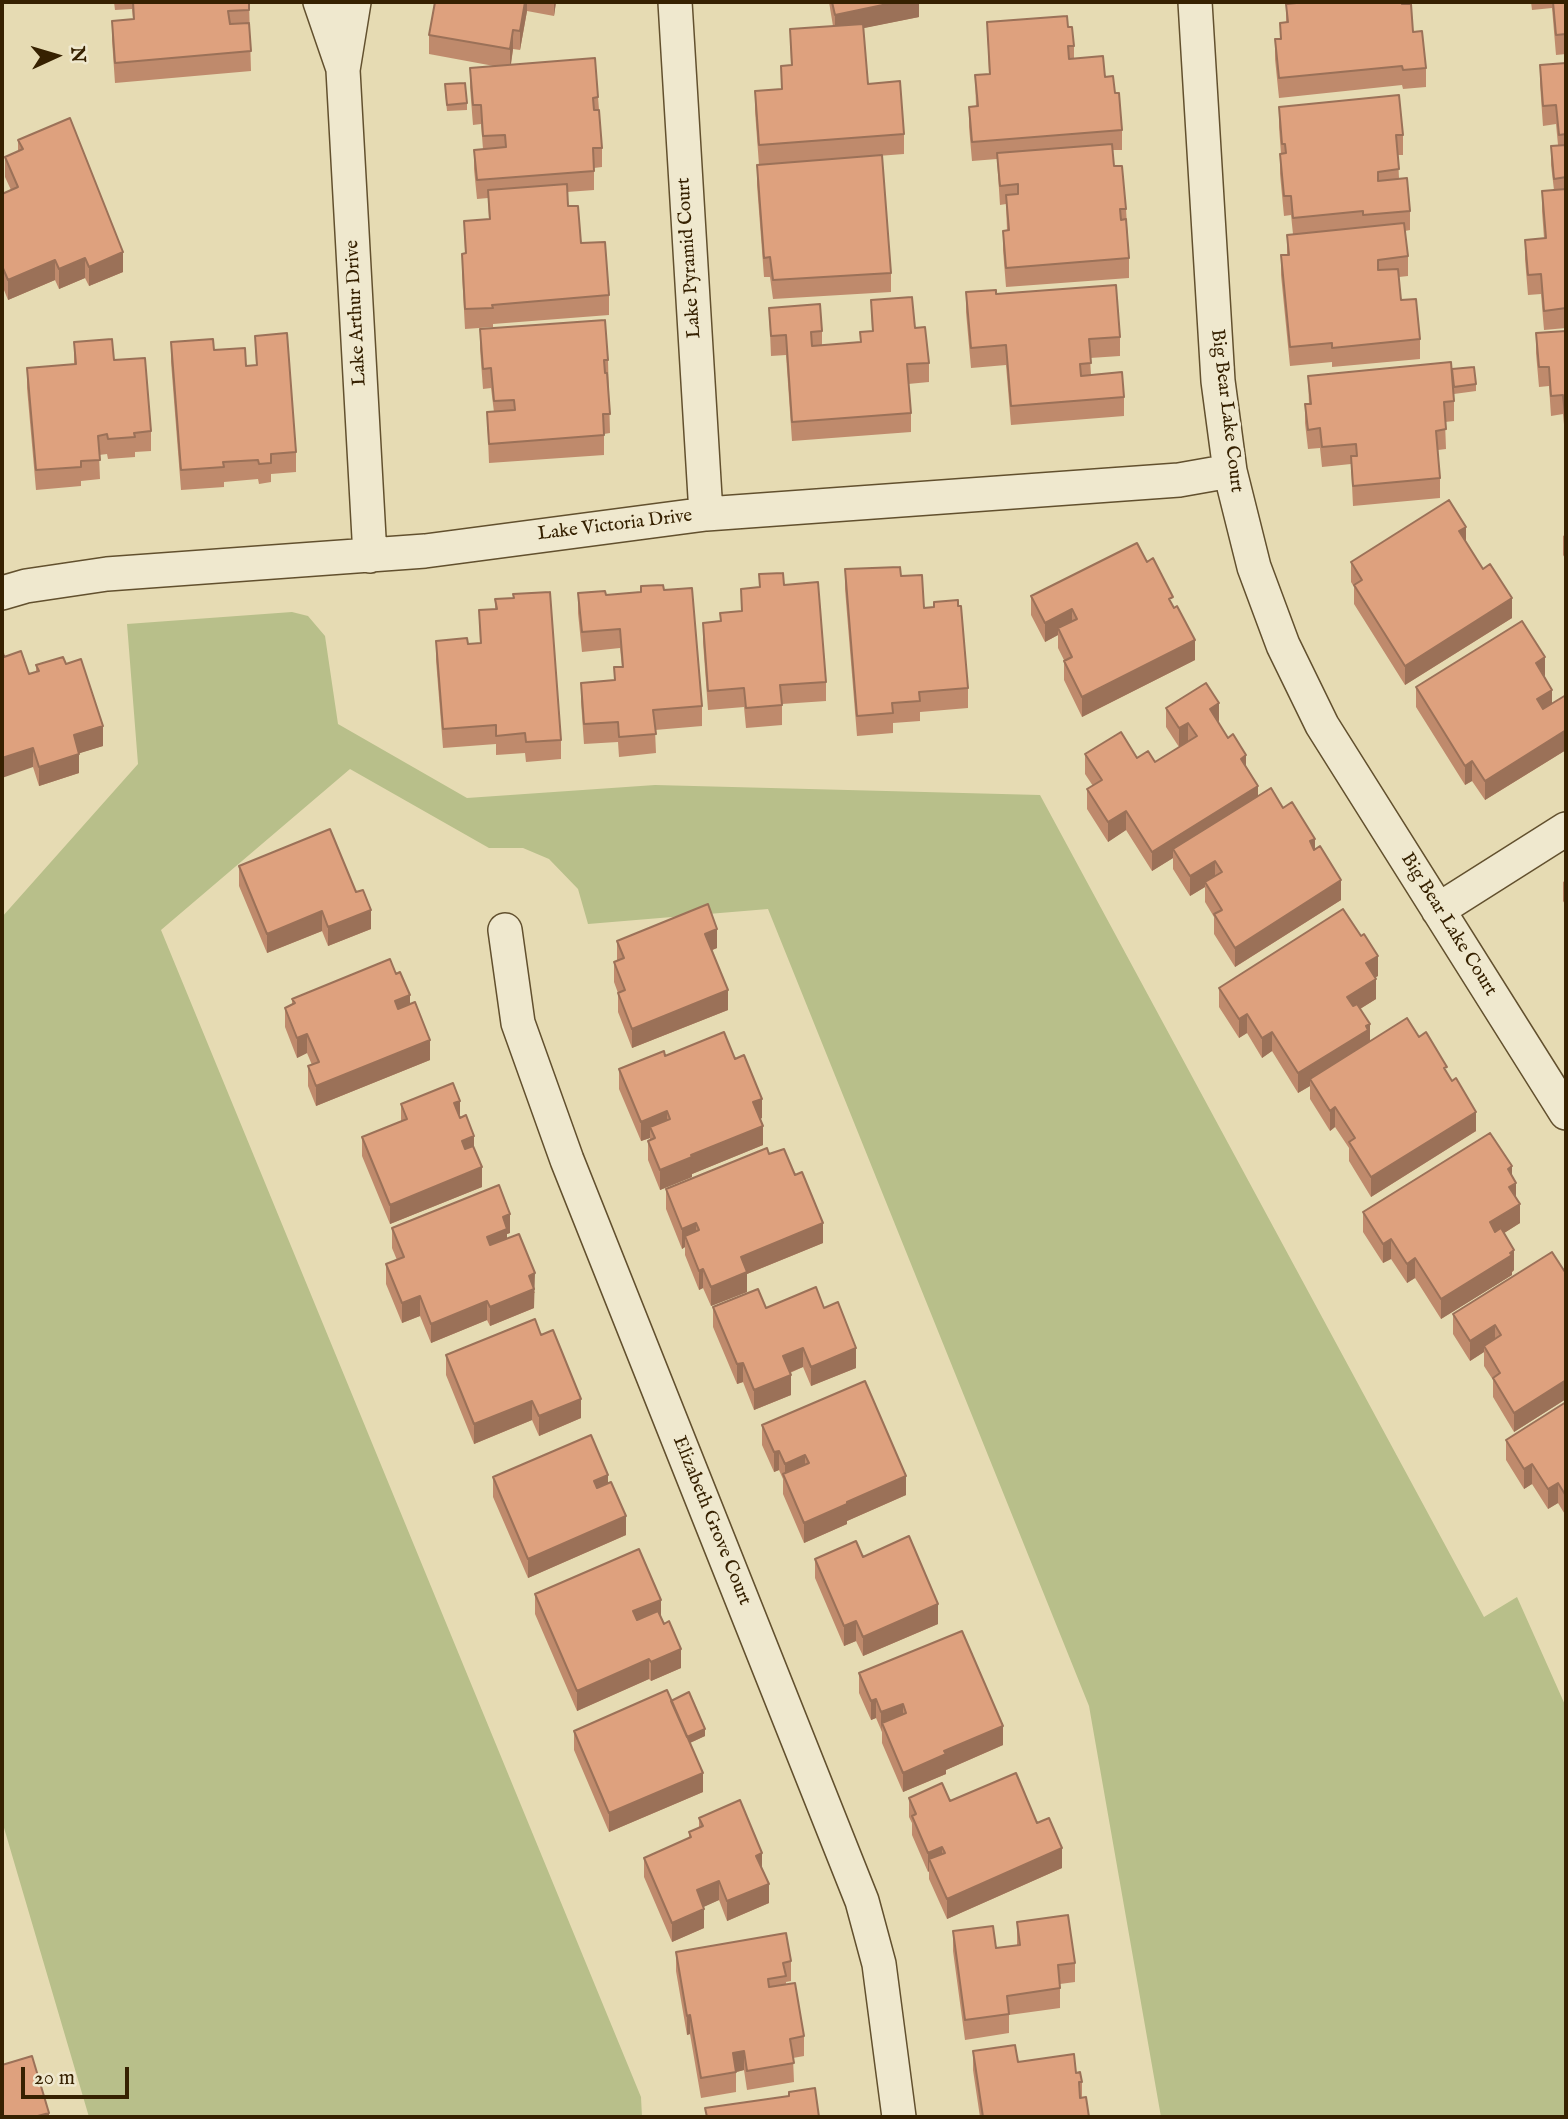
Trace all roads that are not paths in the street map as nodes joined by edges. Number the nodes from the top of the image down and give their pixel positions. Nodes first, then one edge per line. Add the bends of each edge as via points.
1 (320, 2) edge
2 (354, 2) edge
3 (675, 2) edge
4 (1195, 2) edge
5 (344, 70) junction
6 (1230, 471) junction
7 (706, 514) junction
8 (370, 556) junction
9 (2, 593) edge
10 (1566, 829) edge
11 (1438, 910) junction
12 (505, 930) dead end
13 (1566, 1113) edge
14 (899, 2117) edge

1 - 5 street, Lake Arthur Drive
2 - 5 street, Lake Arthur Drive
3 - 7 street, Lake Pyramid Court
4 - 6 street, Big Bear Lake Court via 1218,381
5 - 8 street, Lake Arthur Drive
6 - 7 street, Lake Victoria Drive via 1179,480
6 - 11 street, Big Bear Lake Court via 1254,567 1283,645 1322,725
7 - 8 street, Lake Victoria Drive
8 - 9 street, Lake Victoria Drive via 107,574
10 - 11 street
11 - 13 street, Big Bear Lake Court
12 - 14 street, Elizabeth Grove Court via 518,1023 567,1160 862,1901 879,1965

